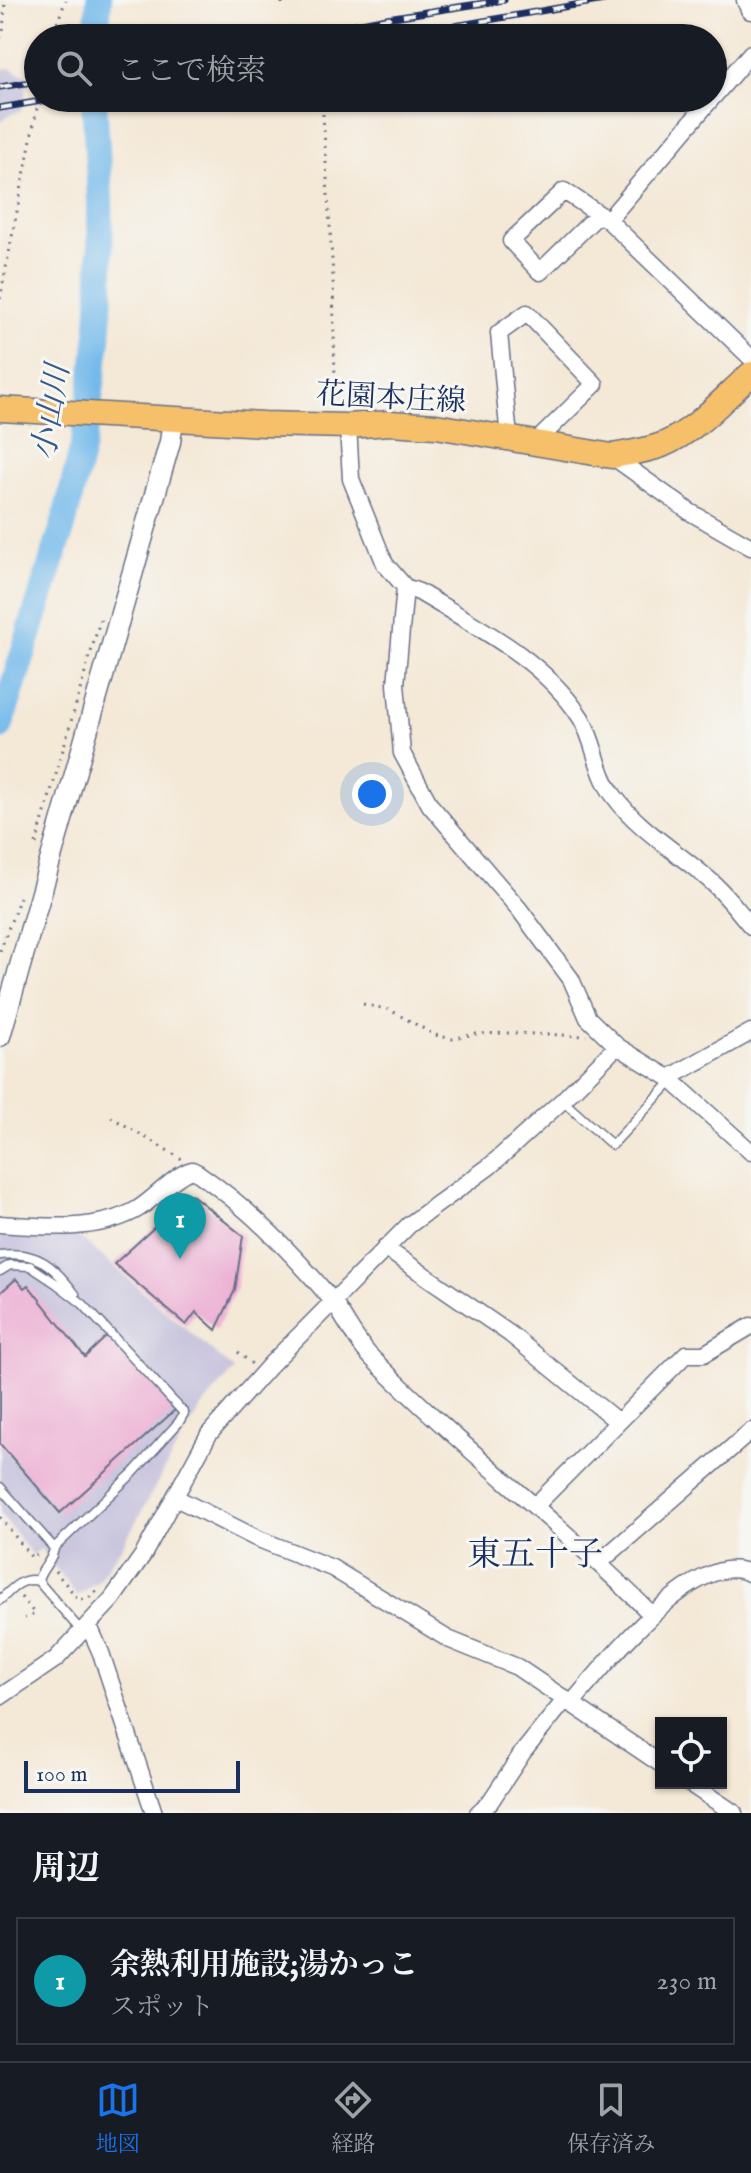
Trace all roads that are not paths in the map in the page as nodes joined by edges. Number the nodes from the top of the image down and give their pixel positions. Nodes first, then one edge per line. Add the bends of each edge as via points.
1 (747, 0) edge
2 (751, 9) edge
3 (751, 53) edge
4 (727, 81) edge
5 (700, 112) edge
6 (603, 217) junction
7 (751, 358) edge
8 (751, 374) edge
9 (0, 409) edge
10 (162, 418) junction
11 (339, 426) junction
12 (509, 438) junction
13 (536, 442) junction
14 (612, 456) junction
15 (751, 547) edge
16 (405, 587) junction
17 (751, 926) edge
18 (751, 1032) edge
19 (0, 1036) edge
20 (612, 1042) junction
21 (670, 1080) junction
22 (563, 1100) junction
23 (751, 1152) edge
24 (0, 1224) edge
25 (385, 1248) junction
26 (0, 1255) edge
27 (0, 1271) edge
28 (332, 1301) junction
29 (83, 1304) junction
30 (751, 1326) edge
31 (618, 1422) junction
32 (751, 1431) edge
33 (0, 1487) edge
34 (176, 1498) junction
35 (535, 1506) junction
36 (54, 1548) junction
37 (600, 1562) junction
38 (751, 1574) edge
39 (38, 1581) junction
40 (0, 1600) edge
41 (651, 1614) junction
42 (86, 1629) junction
43 (0, 1697) edge
44 (568, 1702) junction
45 (655, 1760) edge
46 (698, 1789) edge
47 (154, 1813) edge
48 (478, 1813) edge
49 (734, 1813) edge

1 - 2 street
3 - 4 street
5 - 6 street
6 - 6 street via 564,191 511,241 540,272
6 - 7 street
8 - 14 main road, 花園本庄線 via 684,433 652,448
9 - 10 main road, 花園本庄線
10 - 11 main road, 花園本庄線
10 - 19 street via 170,442
11 - 12 main road, 花園本庄線 via 436,426
11 - 16 street via 351,479 385,564
12 - 13 main road, 花園本庄線
12 - 13 street via 499,333 527,313 595,384
13 - 14 main road, 花園本庄線
14 - 15 street via 690,512
16 - 17 street via 501,641 550,679 583,722 614,797 717,886
16 - 20 street via 396,684 402,753 430,805 519,909 571,979 588,1018
18 - 21 street
20 - 21 street
20 - 22 street
21 - 22 lane via 612,1145
21 - 23 street
22 - 25 street via 490,1166
24 - 28 street via 85,1225 113,1220 192,1170 257,1219
25 - 28 street
25 - 31 street via 510,1334
26 - 29 lane via 26,1254 47,1263
27 - 29 lane via 10,1265 30,1266
28 - 34 street via 209,1434
28 - 35 street via 368,1354
29 - 36 lane via 184,1413 134,1472
30 - 31 street via 704,1354 686,1354
31 - 35 street
32 - 37 street
33 - 36 lane
34 - 42 street via 129,1578
34 - 44 street via 332,1568 448,1639 517,1667
35 - 37 street
36 - 39 lane
37 - 41 street
38 - 41 street via 718,1569
39 - 40 lane via 21,1582
39 - 42 lane
41 - 44 street
42 - 43 street via 56,1659
42 - 47 street via 101,1653
44 - 45 street
44 - 48 street
46 - 49 street

